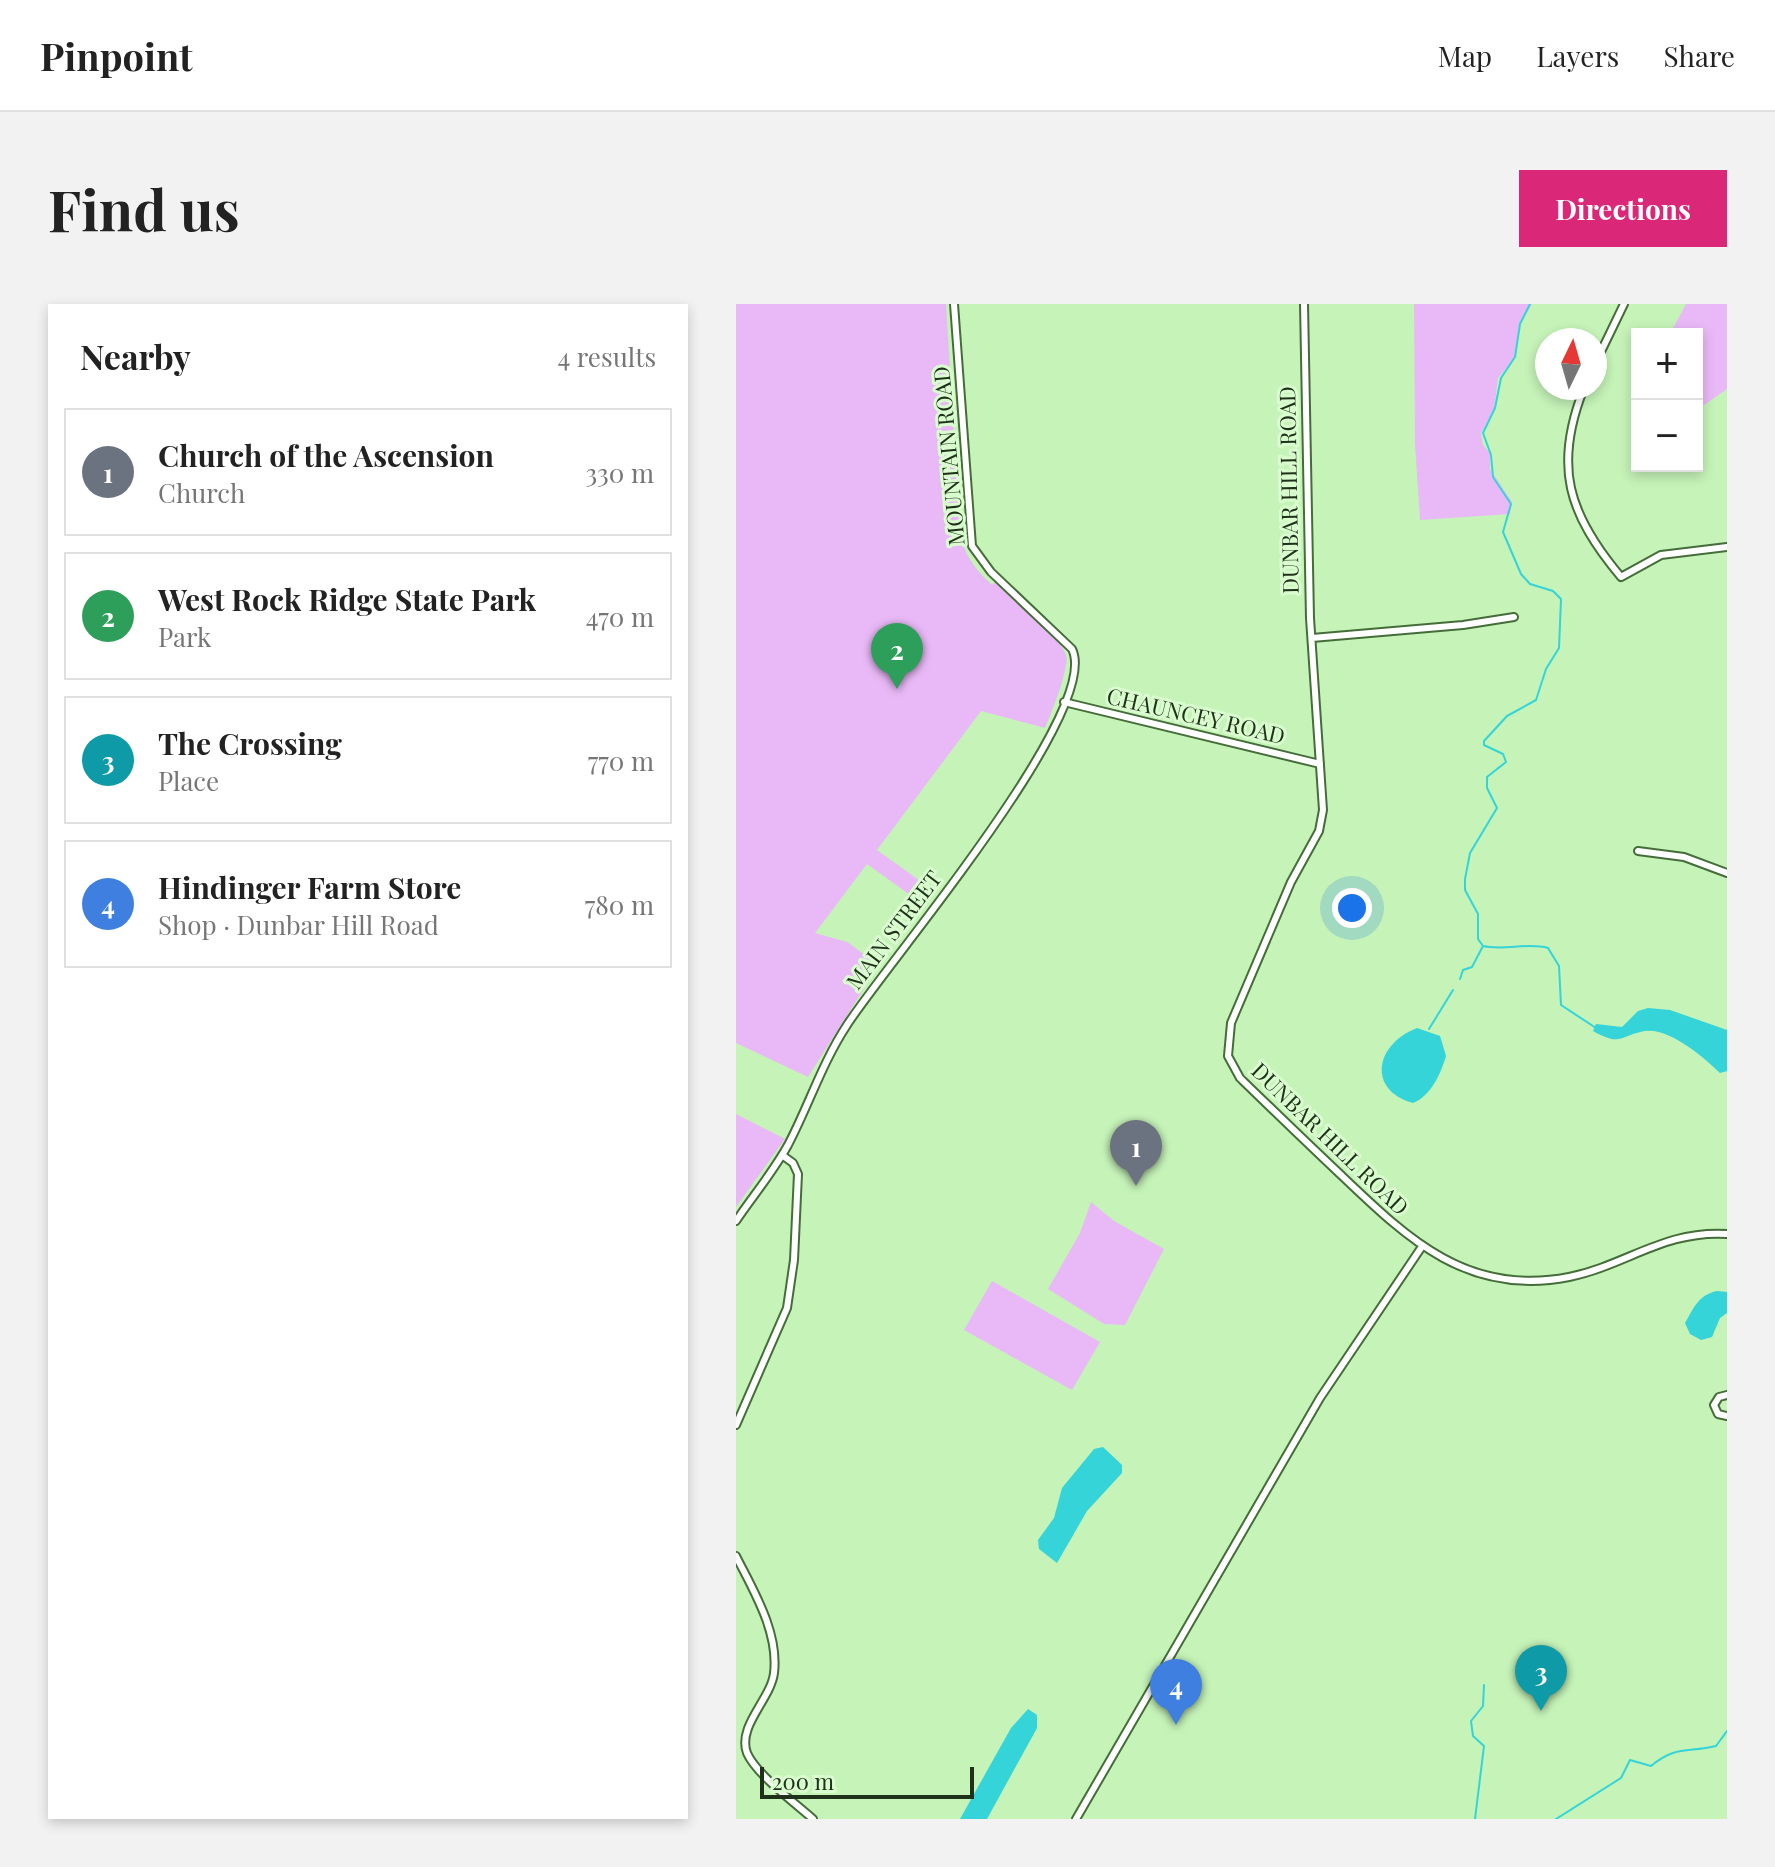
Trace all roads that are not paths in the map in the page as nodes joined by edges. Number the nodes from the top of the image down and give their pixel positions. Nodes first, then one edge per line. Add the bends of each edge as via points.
1 (954, 304) edge
2 (1304, 304) edge
3 (1624, 304) edge
4 (1607, 339) edge
5 (1579, 400) edge
6 (1727, 547) edge
7 (1514, 617) dead end
8 (1312, 638) junction
9 (1075, 660) joint
10 (1064, 702) junction
11 (1320, 764) junction
12 (1638, 851) dead end
13 (1727, 873) edge
14 (782, 1155) junction
15 (736, 1221) edge
16 (1727, 1234) edge
17 (1421, 1248) junction
18 (1727, 1395) edge
19 (1727, 1416) edge
20 (736, 1425) edge
21 (736, 1556) edge
22 (813, 1819) edge
23 (1076, 1819) edge

1 - 9 street, MOUNTAIN ROAD via 972,546 991,572 1072,649
2 - 8 street, DUNBAR HILL ROAD
3 - 4 street
5 - 6 street via 1569,426 1566,463 1573,497 1595,546 1621,577 1661,555
7 - 8 street
8 - 11 street, DUNBAR HILL ROAD
9 - 10 street, MAIN STREET
10 - 11 street, CHAUNCEY ROAD
10 - 14 street, MAIN STREET via 1030,775 847,1025
11 - 17 street, DUNBAR HILL ROAD via 1319,831 1236,1008 1228,1056 1240,1078
12 - 13 street via 1684,857
14 - 15 street, MAIN STREET
14 - 20 street via 798,1174 789,1298
16 - 17 street, DUNBAR HILL ROAD via 1666,1240 1588,1272 1545,1280 1481,1273
17 - 23 street via 1320,1398
18 - 19 street via 1714,1405 1718,1414
21 - 22 street via 763,1614 775,1662 746,1748 754,1764

